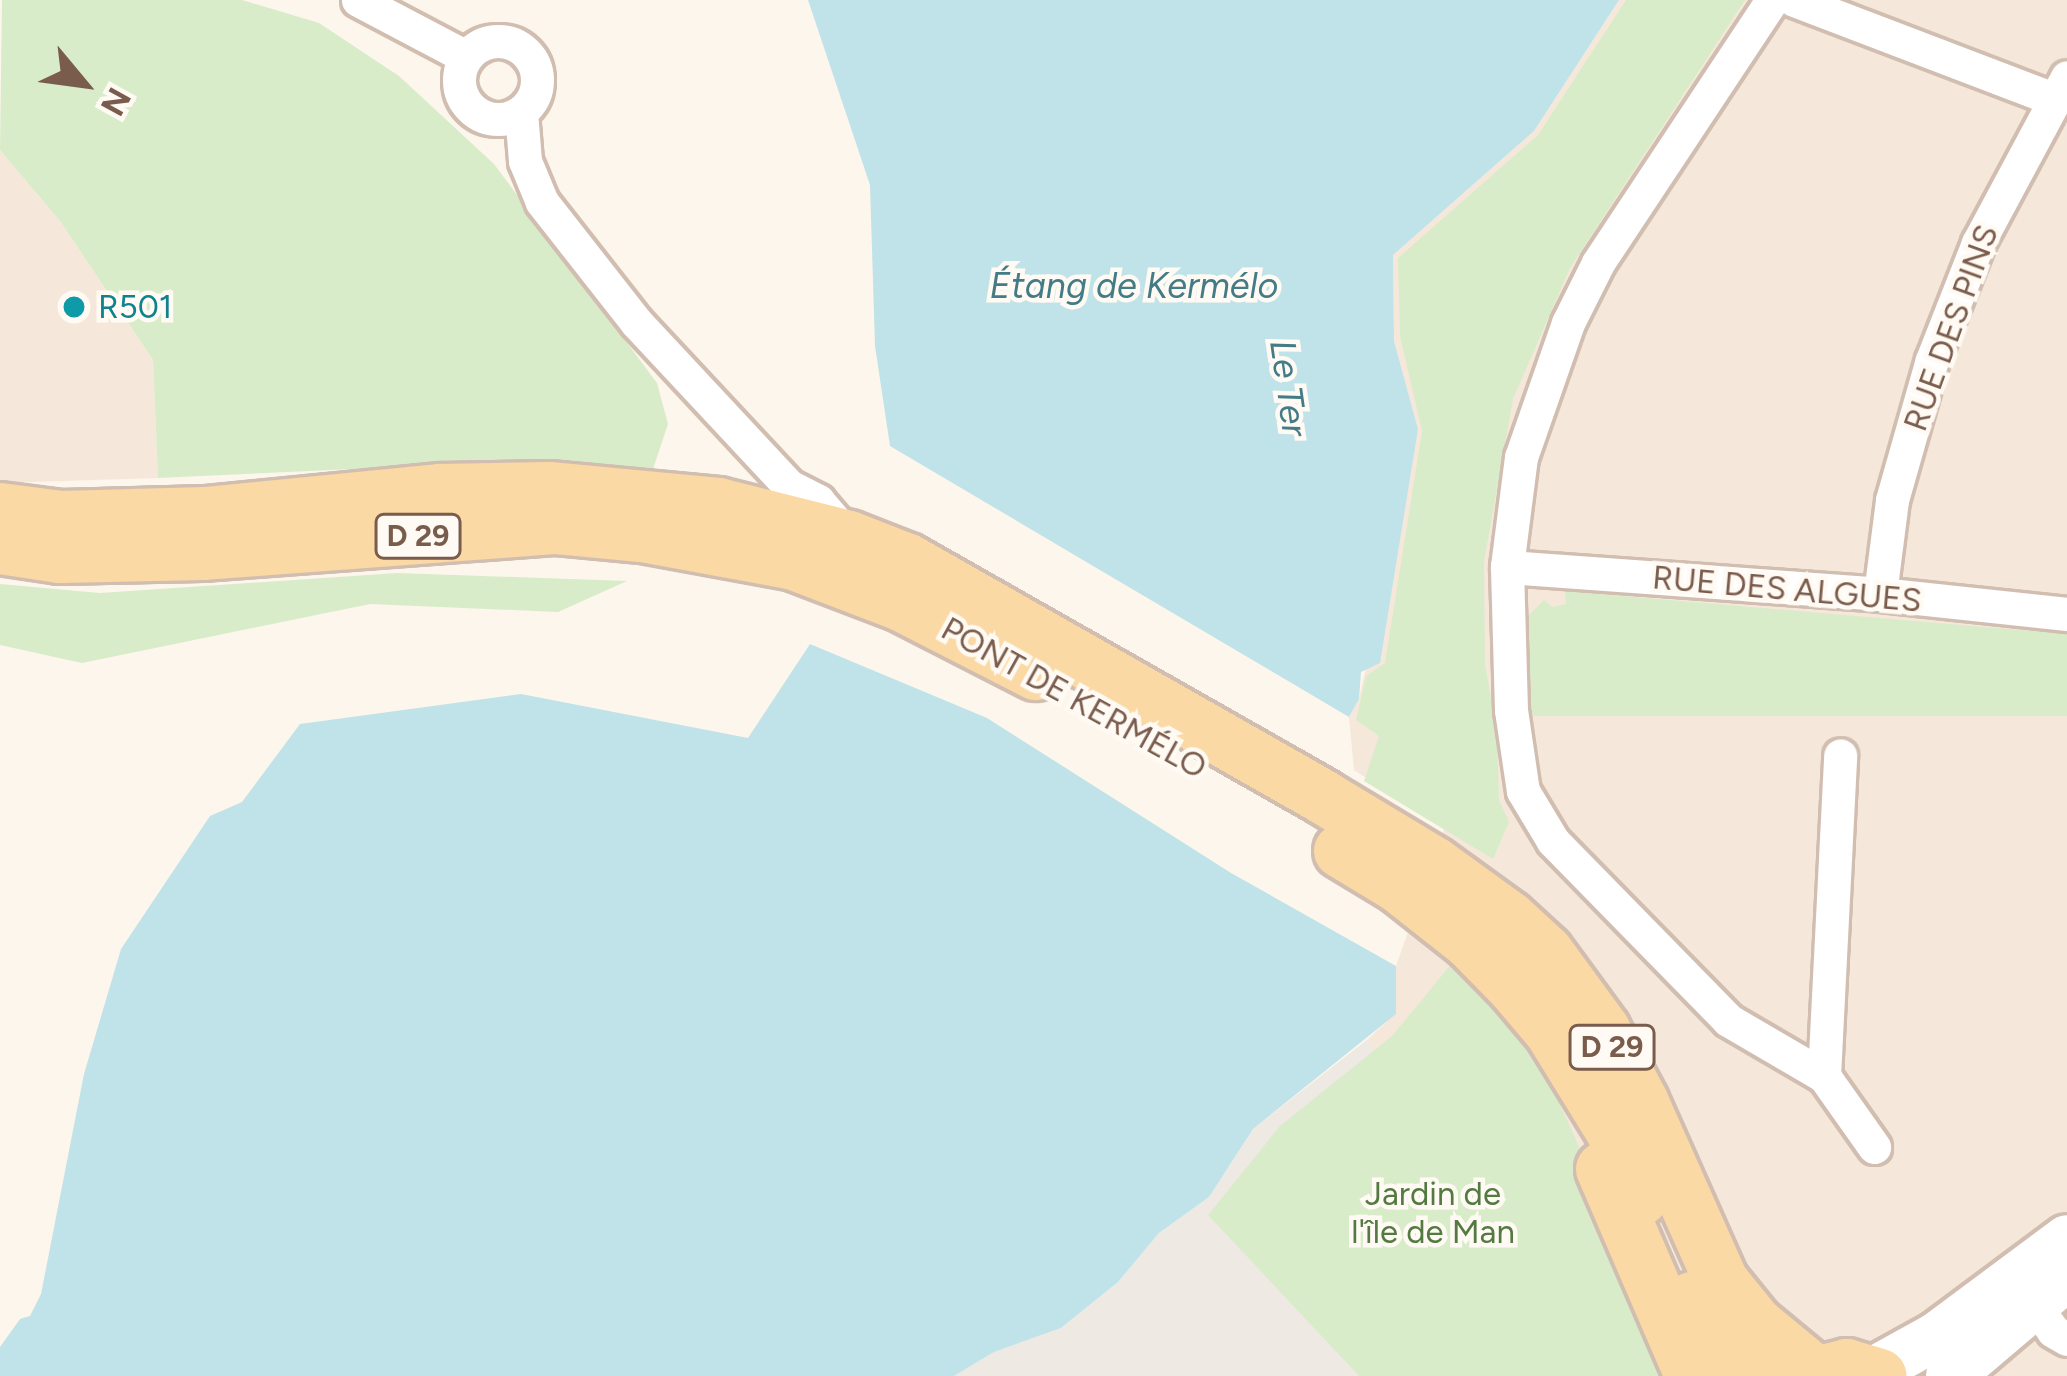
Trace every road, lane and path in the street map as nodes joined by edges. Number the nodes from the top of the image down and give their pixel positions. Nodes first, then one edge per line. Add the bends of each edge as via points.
1 (358, 0) edge
2 (1772, 0) edge
3 (1794, 0) edge
4 (466, 57) junction
5 (2060, 88) edge
6 (521, 112) junction
7 (0, 510) edge
8 (0, 547) edge
9 (840, 557) junction
10 (1507, 568) junction
11 (1880, 593) junction
12 (2067, 614) edge
13 (1840, 755) dead end
14 (1317, 815) junction
15 (1552, 1032) junction
16 (1824, 1076) junction
17 (1874, 1147) dead end
18 (2067, 1239) edge
19 (2050, 1290) edge
20 (2067, 1339) edge
21 (1811, 1374) edge
22 (1876, 1374) edge
23 (1692, 1376) edge
24 (1751, 1376) edge
25 (1950, 1376) edge

1 - 4 street
2 - 10 street via 1598,263 1568,323 1521,457
3 - 5 street
4 - 6 street via 460,92 474,112 497,120
4 - 6 street via 492,41 524,50 537,81
5 - 11 street, RUE DES PINS via 1978,243 1932,360 1892,500
6 - 9 street via 525,161 542,202 636,322 789,486 818,501
7 - 9 main road, D 29 via 61,518 205,514 549,489 718,505
8 - 9 main road, D 29 via 60,556 202,554 557,527
9 - 14 main road, PONT DE KERMÉLO / D 29 via 980,640
10 - 11 street, RUE DES ALGUES
10 - 16 street via 1511,710 1523,791 1553,841 1728,1020
11 - 12 street, RUE DES ALGUES
13 - 16 street
14 - 15 main road, D 29 via 1470,941
14 - 21 main road, D 29 via 1434,864 1546,952 1632,1084 1721,1281
15 - 23 main road
15 - 24 main road, D 29 via 1613,1132 1670,1265
16 - 17 street
18 - 22 street
19 - 20 street via 2053,1331
19 - 25 street
21 - 22 main road via 1847,1366

